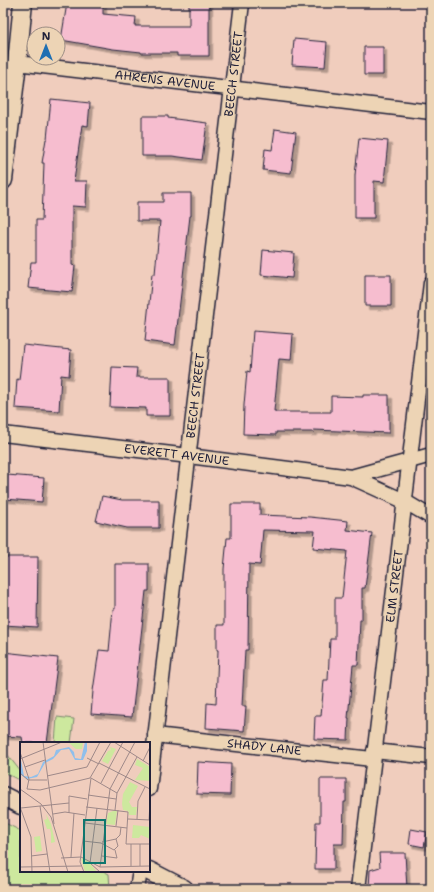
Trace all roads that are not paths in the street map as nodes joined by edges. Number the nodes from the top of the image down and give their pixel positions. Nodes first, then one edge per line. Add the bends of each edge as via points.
1 (23, 3) edge
2 (242, 3) edge
3 (17, 63) junction
4 (232, 89) junction
5 (431, 112) edge
6 (3, 180) edge
7 (431, 283) edge
8 (3, 434) edge
9 (431, 455) edge
10 (189, 456) junction
11 (409, 461) junction
12 (351, 477) junction
13 (404, 501) junction
14 (431, 517) edge
15 (155, 735) junction
16 (373, 755) junction
17 (431, 757) edge
18 (150, 780) edge
19 (3, 796) edge
20 (20, 804) edge
21 (141, 879) edge
22 (184, 889) edge
23 (358, 889) edge

1 - 3 street
2 - 4 street, BEECH STREET
3 - 4 street, AHRENS AVENUE
3 - 6 street
4 - 5 street, AHRENS AVENUE
4 - 10 street, BEECH STREET
7 - 11 street, ELM STREET
8 - 10 street, EVERETT AVENUE
9 - 11 street
10 - 12 street, EVERETT AVENUE
10 - 15 street, BEECH STREET
11 - 12 street
11 - 13 street, ELM STREET
12 - 13 street
13 - 14 street
13 - 16 street, ELM STREET
15 - 16 street, SHADY LANE
15 - 18 street, BEECH STREET
16 - 17 street, SHADY LANE
16 - 23 street, ELM STREET
19 - 20 street
21 - 22 street

